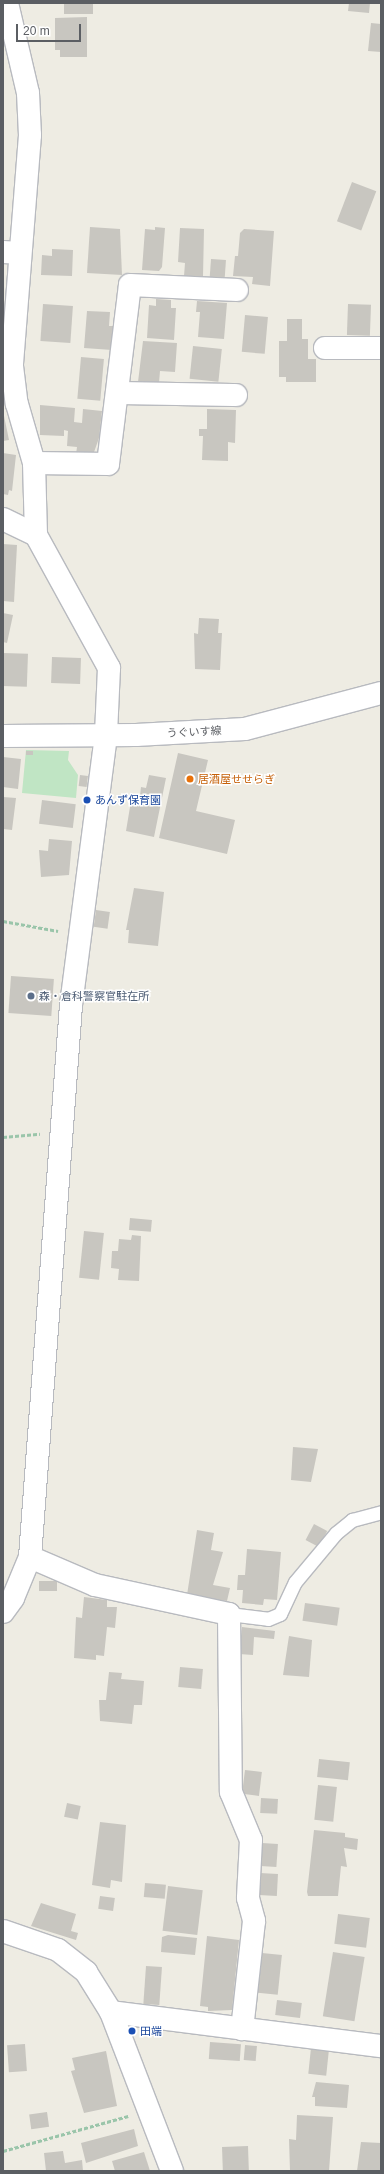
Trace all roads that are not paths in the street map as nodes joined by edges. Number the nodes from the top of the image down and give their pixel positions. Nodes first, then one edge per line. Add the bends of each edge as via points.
1 (7, 3) edge
2 (12, 252) edge
3 (237, 290) dead end
4 (10, 302) edge
5 (325, 348) dead end
6 (381, 348) edge
7 (116, 393) junction
8 (236, 395) dead end
9 (34, 463) junction
10 (3, 519) edge
11 (36, 534) junction
12 (381, 693) edge
13 (106, 735) junction
14 (3, 736) edge
15 (381, 1512) edge
16 (30, 1557) junction
17 (3, 1612) edge
18 (229, 1614) junction
19 (3, 1931) edge
20 (111, 2012) junction
21 (242, 2029) junction
22 (381, 2046) edge
23 (172, 2171) edge

1 - 2 street via 28,93 30,135
2 - 4 street
3 - 7 street via 130,285
4 - 9 street via 12,366 18,404
5 - 6 street
7 - 8 street
7 - 9 street via 108,464
9 - 11 street
10 - 11 street
11 - 13 street via 109,668
12 - 13 street, うぐいす線 via 245,729
13 - 14 street, うぐいす線
13 - 16 street via 80,936
15 - 18 lane via 352,1520 336,1533 295,1582 280,1614 268,1619
16 - 17 street via 13,1598
16 - 18 street via 95,1585
18 - 21 street via 231,1792 251,1840 248,1898 254,1921
19 - 20 street via 70,1957 86,1972
20 - 21 street
20 - 23 street via 145,2108
21 - 22 street

